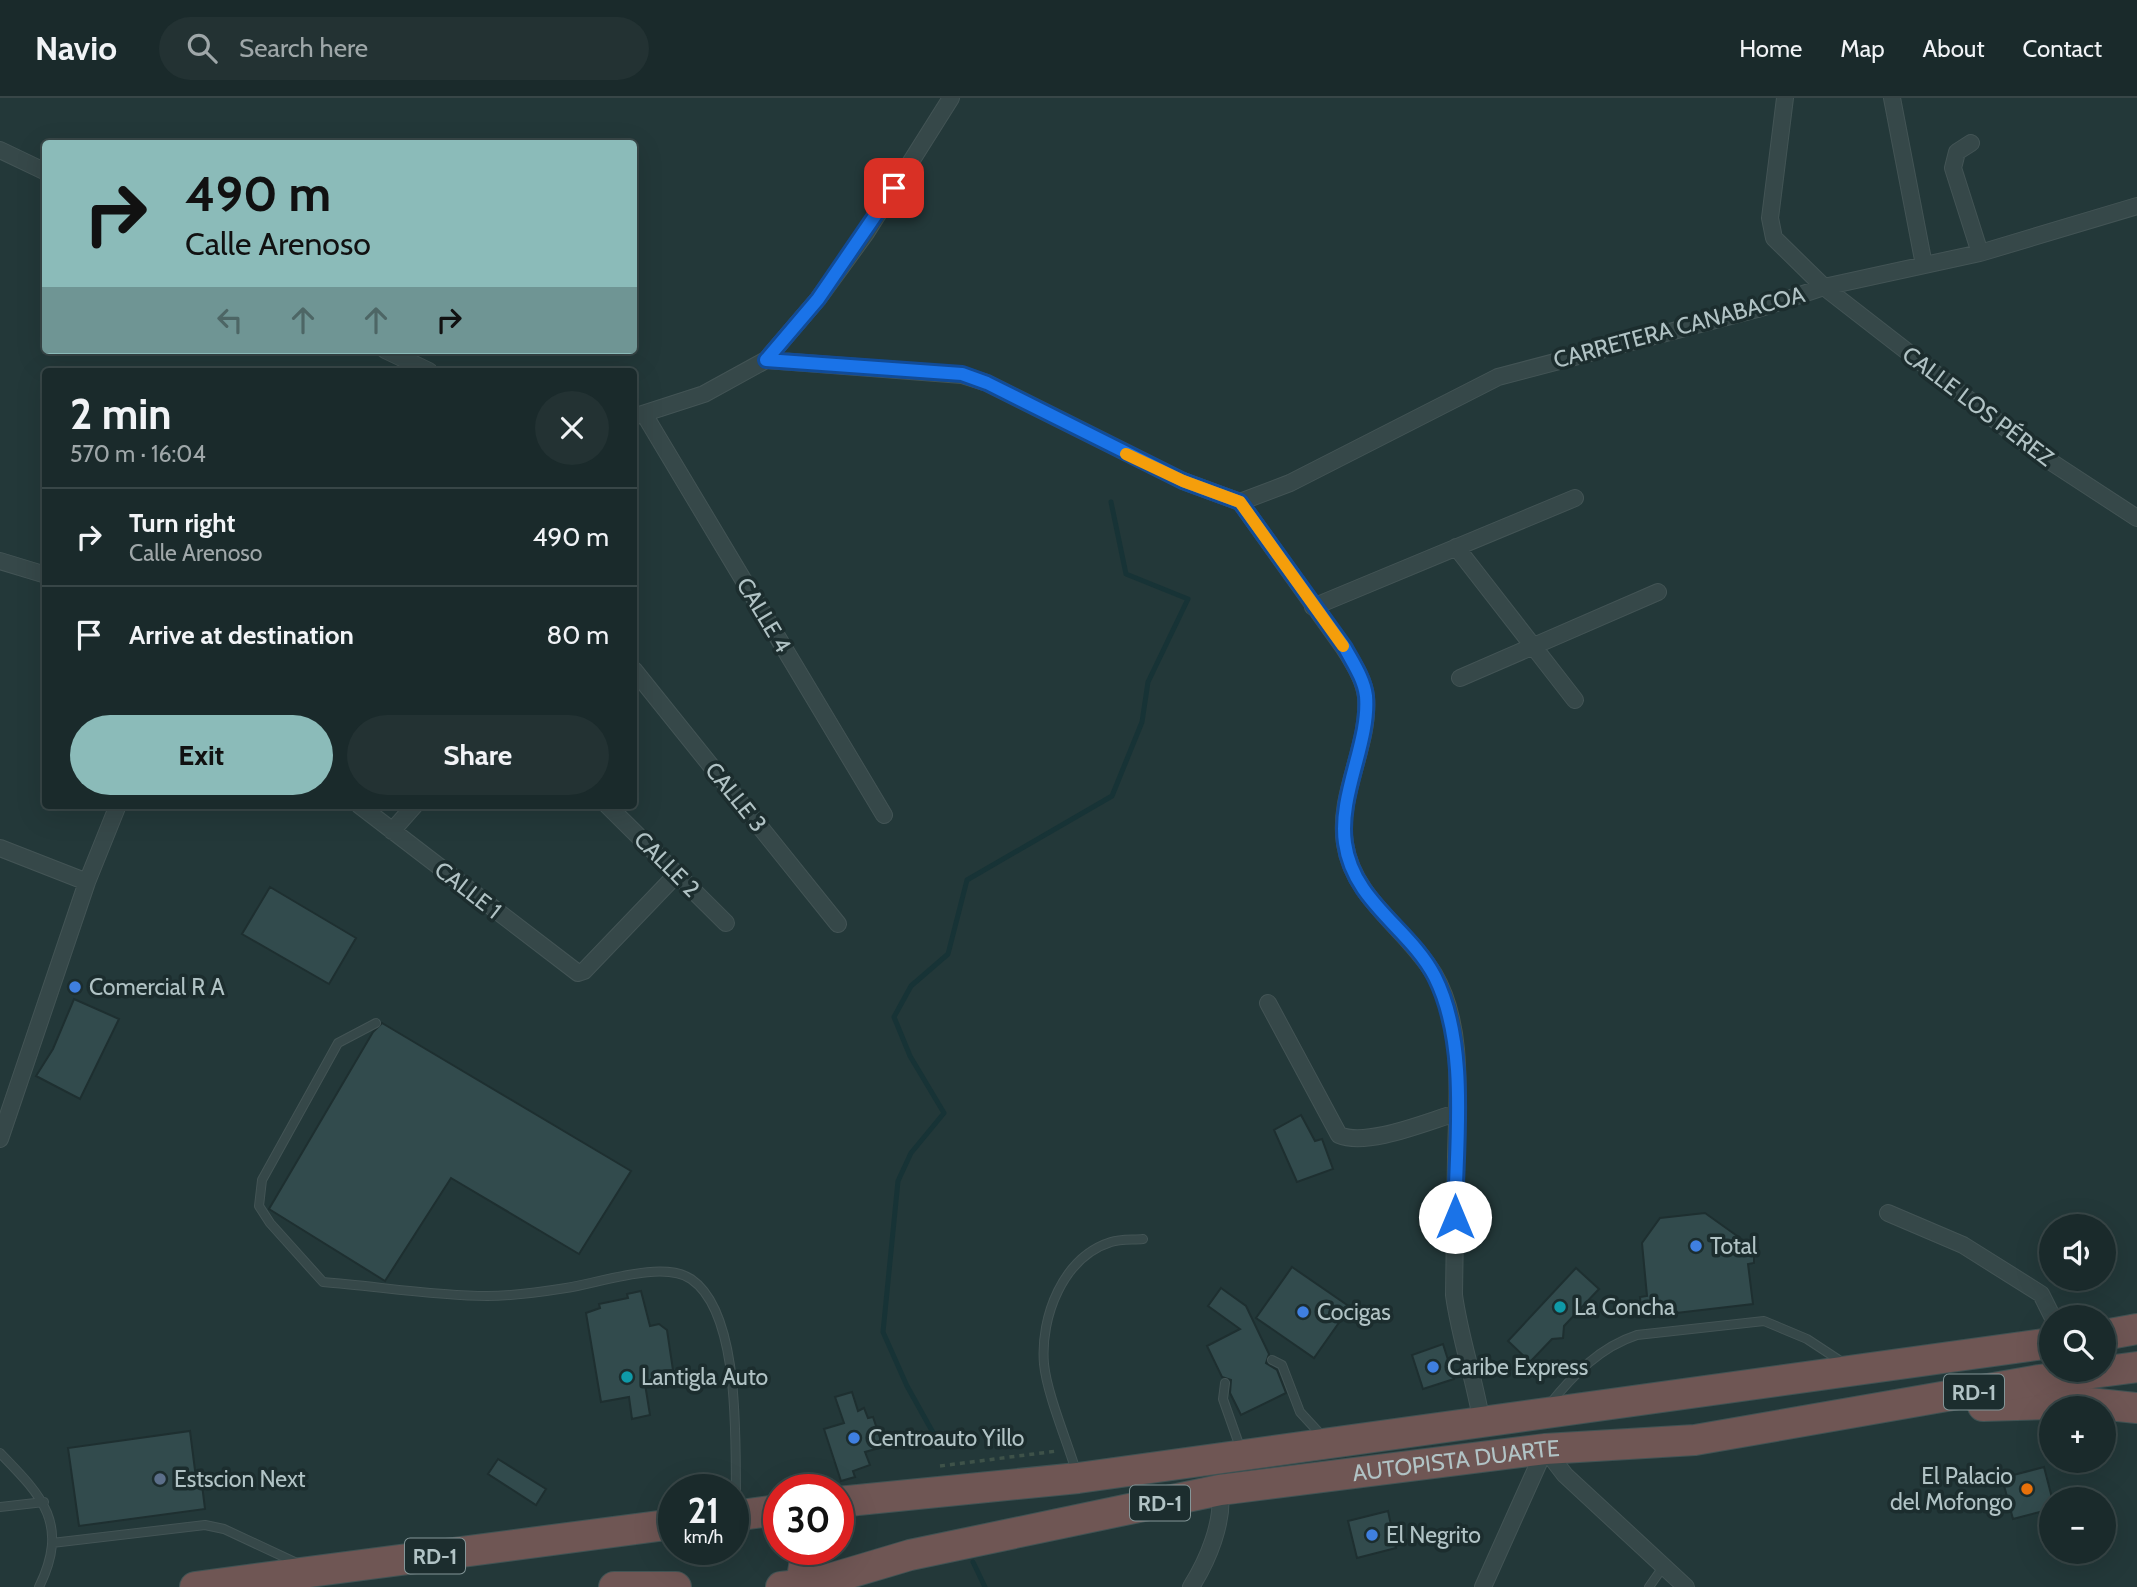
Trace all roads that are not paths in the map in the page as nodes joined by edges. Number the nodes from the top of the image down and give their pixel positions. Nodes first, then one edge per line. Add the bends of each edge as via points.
1 (951, 98) edge
2 (1785, 98) edge
3 (1892, 98) edge
4 (1971, 144) dead end
5 (0, 150) edge
6 (42, 170) edge
7 (2137, 206) edge
8 (1980, 253) junction
9 (1924, 265) junction
10 (1824, 287) junction
11 (393, 354) edge
12 (766, 360) junction
13 (423, 368) edge
14 (638, 415) edge
15 (1575, 498) dead end
16 (1240, 502) junction
17 (2137, 518) edge
18 (1456, 547) junction
19 (0, 561) edge
20 (42, 574) edge
21 (1658, 592) dead end
22 (1313, 607) junction
23 (1534, 646) junction
24 (637, 674) edge
25 (1460, 678) dead end
26 (1575, 700) dead end
27 (116, 809) edge
28 (364, 809) edge
29 (411, 809) edge
30 (611, 809) edge
31 (884, 815) dead end
32 (392, 831) junction
33 (0, 848) edge
34 (677, 874) junction
35 (86, 882) junction
36 (726, 923) dead end
37 (838, 924) dead end
38 (1268, 1003) dead end
39 (376, 1023) dead end
40 (1456, 1113) junction
41 (0, 1139) edge
42 (1888, 1213) dead end
43 (1143, 1239) dead end
44 (2046, 1305) edge
45 (2137, 1329) edge
46 (2116, 1333) edge
47 (2039, 1345) edge
48 (1272, 1360) dead end
49 (2137, 1367) edge
50 (1856, 1371) junction
51 (1225, 1383) dead end
52 (2137, 1408) edge
53 (1542, 1414) junction
54 (1811, 1420) junction
55 (1482, 1424) junction
56 (1329, 1444) junction
57 (1545, 1449) junction
58 (0, 1453) edge
59 (1243, 1456) junction
60 (736, 1474) edge
61 (1078, 1478) junction
62 (1220, 1490) junction
63 (854, 1500) edge
64 (44, 1502) junction
65 (0, 1507) edge
66 (658, 1526) edge
67 (52, 1543) junction
68 (805, 1565) edge
69 (811, 1565) edge
70 (1664, 1567) junction
71 (317, 1573) junction
72 (803, 1583) edge
73 (39, 1587) edge
74 (195, 1587) edge
75 (614, 1587) edge
76 (676, 1587) edge
77 (1191, 1587) edge
78 (1483, 1587) edge
79 (1649, 1587) edge
80 (1686, 1587) edge

1 - 12 street via 866,233
2 - 10 street, CALLE LOS PÉREZ via 1770,227 1774,238
3 - 9 street
4 - 8 street via 1957,152 1953,169
5 - 6 street
7 - 8 street, CARRETERA CANABACOA
8 - 9 street, CARRETERA CANABACOA
9 - 10 street, CARRETERA CANABACOA
10 - 16 street, CARRETERA CANABACOA via 1498,377 1290,483
10 - 17 street, CALLE LOS PÉREZ via 2039,454
11 - 13 street
12 - 14 street via 704,394
12 - 16 street via 962,374 1183,481
14 - 31 street, CALLE 4
15 - 18 street
16 - 22 street
18 - 22 street
18 - 23 street
19 - 20 street
21 - 23 street
22 - 40 street via 1345,648 1366,696 1344,816 1351,868 1368,898 1434,974 1450,1011
23 - 25 street
23 - 26 street
24 - 37 street, CALLE 3
27 - 35 street
28 - 32 street, CALLE 1
29 - 32 street
30 - 34 street, CALLE 2
32 - 34 street, CALLE 1 via 578,973
33 - 35 street
34 - 36 street, CALLE 2
35 - 41 street
38 - 40 street via 1339,1135 1366,1138
39 - 60 lane via 338,1043 262,1180 259,1206 270,1223 323,1282 487,1296 667,1270 690,1279 705,1293 720,1319 734,1402
40 - 55 street via 1454,1295
42 - 44 street via 1964,1245 2041,1294
43 - 61 lane via 1112,1241 1085,1254 1051,1307 1044,1366
45 - 46 highway
47 - 50 highway, AUTOPISTA DUARTE / RD-1
48 - 56 lane via 1282,1365 1300,1412
49 - 54 highway, AUTOPISTA DUARTE / RD-1
50 - 53 highway, AUTOPISTA DUARTE / RD-1
50 - 53 lane via 1807,1339 1764,1321 1637,1335 1602,1352 1568,1382
51 - 59 lane via 1223,1399
52 - 54 highway via 2089,1403 1990,1405
53 - 55 highway, AUTOPISTA DUARTE / RD-1
54 - 57 highway, AUTOPISTA DUARTE / RD-1 via 1695,1440
55 - 56 highway, AUTOPISTA DUARTE / RD-1
56 - 59 highway, AUTOPISTA DUARTE / RD-1
57 - 62 highway, AUTOPISTA DUARTE / RD-1
57 - 70 street via 1565,1475
57 - 78 street
58 - 64 lane
59 - 61 highway, AUTOPISTA DUARTE / RD-1
61 - 63 highway, AUTOPISTA DUARTE / RD-1
62 - 72 highway, AUTOPISTA DUARTE / RD-1 via 909,1555
62 - 77 street via 1222,1506 1205,1565
64 - 65 lane
64 - 67 lane
66 - 71 highway, RD-1
67 - 71 lane via 205,1525 248,1538
67 - 73 lane
68 - 72 highway
69 - 72 highway
70 - 79 lane
70 - 80 street
71 - 74 highway, RD-1
75 - 76 highway

